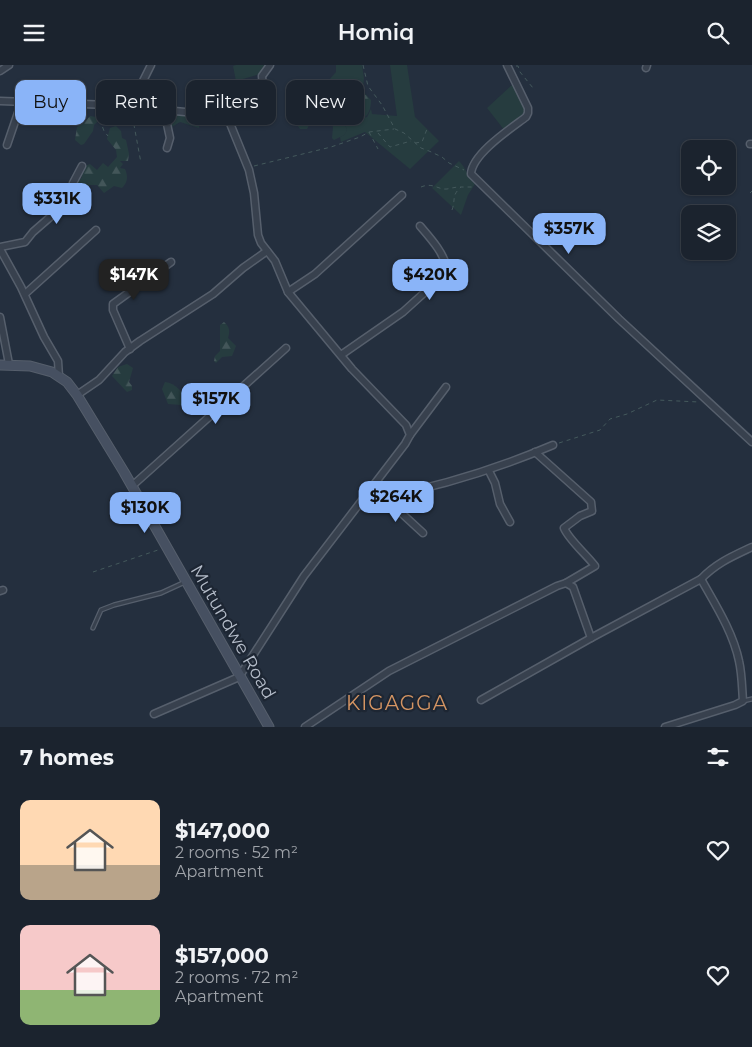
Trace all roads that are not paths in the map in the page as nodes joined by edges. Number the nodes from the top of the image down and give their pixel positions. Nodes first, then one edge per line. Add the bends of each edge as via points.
1 (9, 65) edge
2 (151, 65) edge
3 (270, 65) edge
4 (508, 66) edge
5 (0, 71) edge
6 (144, 80) edge
7 (262, 80) edge
8 (0, 101) edge
9 (15, 101) edge
10 (15, 122) edge
11 (167, 125) edge
12 (230, 125) edge
13 (7, 145) dead end
14 (166, 148) dead end
15 (82, 166) dead end
16 (402, 195) dead end
17 (420, 226) dead end
18 (96, 230) dead end
19 (0, 248) edge
20 (267, 251) junction
21 (171, 262) dead end
22 (288, 292) junction
23 (24, 294) junction
24 (0, 317) edge
25 (286, 348) dead end
26 (130, 349) junction
27 (341, 355) junction
28 (4, 365) edge
29 (59, 377) junction
30 (446, 387) dead end
31 (78, 395) junction
32 (410, 435) junction
33 (752, 442) edge
34 (554, 445) road end
35 (535, 453) junction
36 (489, 471) junction
37 (132, 486) junction
38 (370, 491) junction
39 (384, 497) junction
40 (510, 522) dead end
41 (424, 533) dead end
42 (752, 547) edge
43 (701, 579) junction
44 (186, 582) junction
45 (566, 583) junction
46 (93, 628) dead end
47 (590, 638) junction
48 (239, 677) junction
49 (752, 699) edge
50 (481, 700) dead end
51 (743, 701) junction
52 (154, 714) dead end
53 (269, 727) edge
54 (305, 727) edge
55 (666, 727) edge

1 - 5 street
2 - 6 street
3 - 7 street
4 - 33 street via 528,113 484,151 471,168 471,174 619,319
8 - 9 street
10 - 13 street
11 - 14 street via 170,138
12 - 20 street via 248,170 258,235
15 - 19 street via 64,205 25,242
16 - 22 street via 315,274
17 - 27 street via 444,257 448,269 443,278 403,312
18 - 23 street
19 - 23 street
20 - 22 street via 275,261
20 - 26 street via 213,294
21 - 26 street via 112,304
22 - 27 street
23 - 29 street via 58,361
24 - 28 street
25 - 37 street
26 - 31 street
27 - 32 street via 406,425
28 - 29 main road, Mutundwe Road via 30,366
29 - 31 main road, Mutundwe Road
30 - 32 street
31 - 37 main road, Mutundwe Road
32 - 38 street
34 - 35 street
35 - 36 street
35 - 45 street via 591,502 592,511 564,528 595,566
36 - 39 street
36 - 40 street
37 - 44 main road, Mutundwe Road
38 - 39 street
38 - 48 street via 304,576
39 - 41 street
42 - 43 street via 724,560
43 - 47 street
43 - 51 street via 731,637 739,661
44 - 46 lane via 161,593 101,610
44 - 48 main road, Mutundwe Road
45 - 47 street via 573,587
45 - 54 street via 389,671
47 - 50 street
48 - 52 street
48 - 53 main road, Mutundwe Road
49 - 51 lane
51 - 55 street

